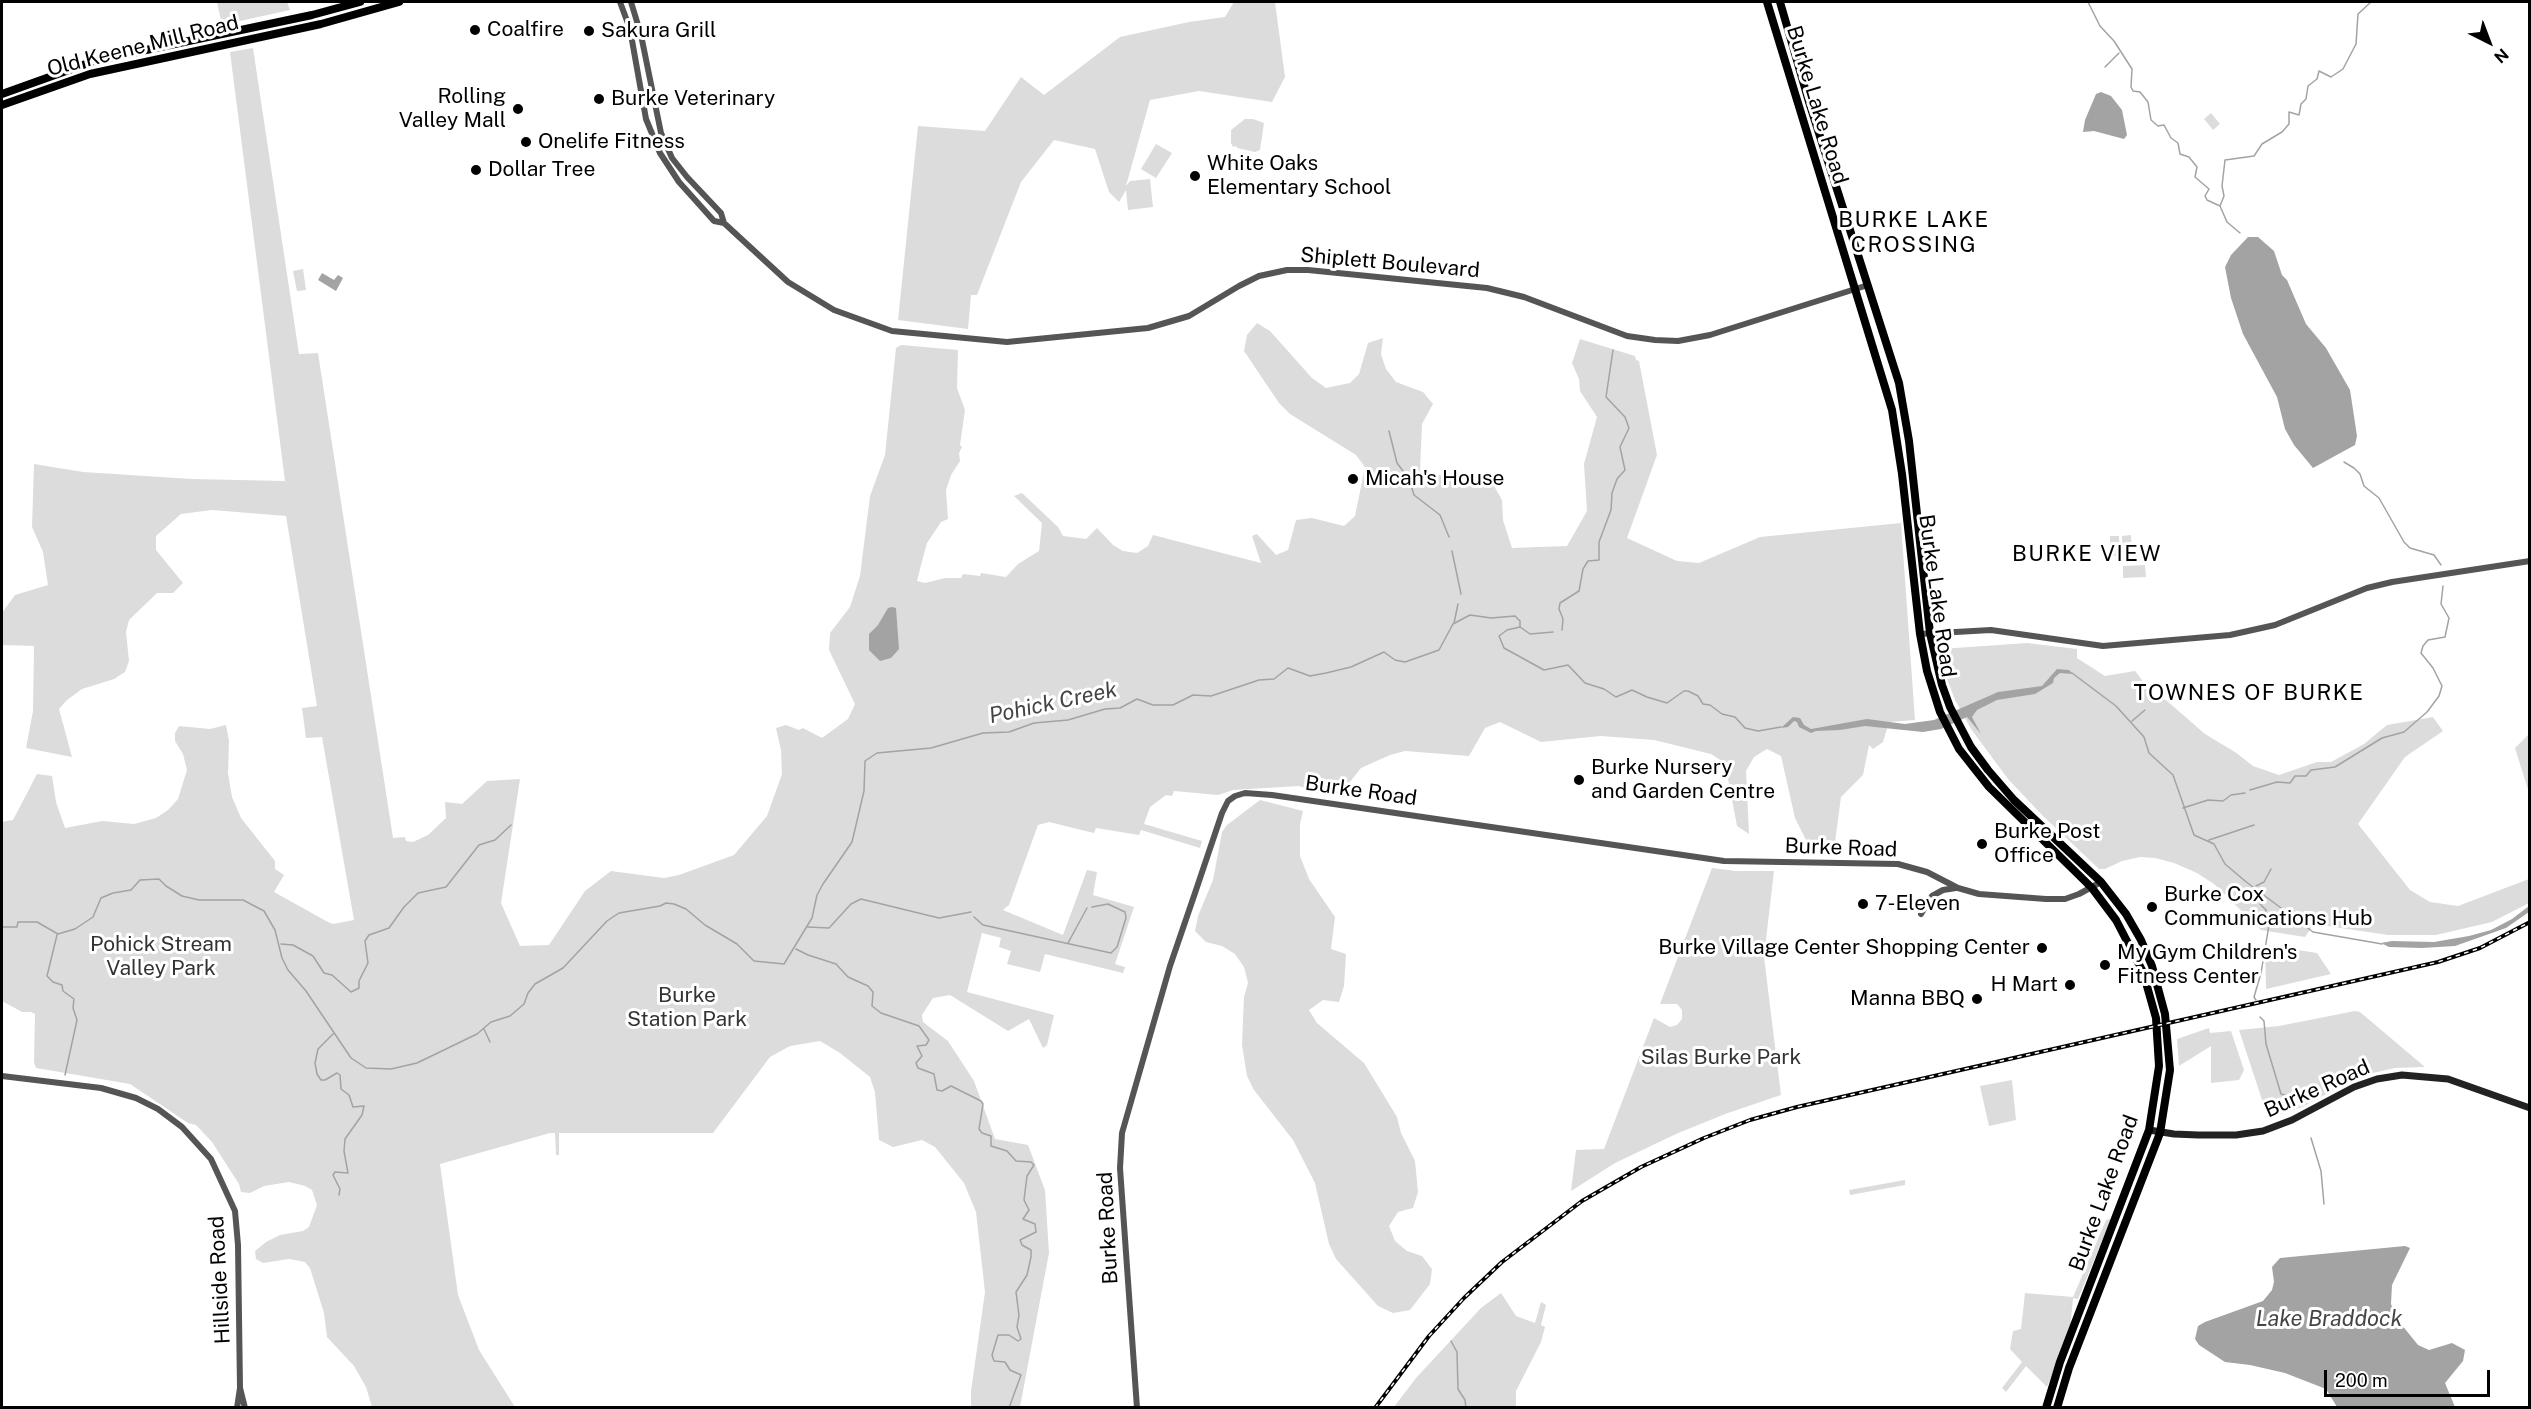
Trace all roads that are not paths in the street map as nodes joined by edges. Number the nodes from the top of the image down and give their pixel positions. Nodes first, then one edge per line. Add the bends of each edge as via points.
1 (360, 2) edge
2 (399, 2) edge
3 (620, 2) edge
4 (631, 2) edge
5 (1767, 2) edge
6 (1780, 2) edge
7 (2, 94) edge
8 (2, 105) edge
9 (724, 223) junction
10 (1868, 285) junction
11 (1856, 289) junction
12 (2529, 561) edge
13 (1930, 633) junction
14 (1920, 634) junction
15 (2101, 882) junction
16 (1958, 888) junction
17 (2092, 888) junction
18 (1921, 914) dead end
19 (2, 1076) edge
20 (2529, 1108) edge
21 (2149, 1130) junction
22 (2160, 1133) junction
23 (240, 1388) junction
24 (237, 1407) edge
25 (245, 1407) edge
26 (1137, 1407) edge
27 (2046, 1407) edge
28 (2057, 1407) edge

1 - 7 main road, Old Keene Mill Road via 94,61
2 - 8 main road, Old Keene Mill Road via 297,29 90,74
3 - 9 street, Shiplett Boulevard via 630,29 646,119 660,153 679,182 714,221
4 - 9 street, Shiplett Boulevard via 656,116 668,149 687,177 721,213
5 - 11 main road, Burke Lake Road
6 - 10 main road, Burke Lake Road
9 - 11 street, Shiplett Boulevard via 788,282 834,310 892,331 987,341 1157,326 1189,316 1248,280 1287,270 1487,288 1524,297 1619,334 1666,341 1710,335
10 - 11 street, Shiplett Boulevard
10 - 13 main road, Burke Lake Road via 1904,407
11 - 14 main road, Burke Lake Road via 1895,428
12 - 13 street via 2367,588 2275,625 2230,635 2103,646 1992,630
13 - 14 street
13 - 15 main road, Burke Lake Road via 1950,707 1980,760
14 - 17 main road, Burke Lake Road via 1940,712 1968,762
15 - 17 street, Burke Road
15 - 22 main road, Burke Lake Road via 2141,940 2158,982 2166,1016 2168,1093
16 - 17 street, Burke Road via 1979,894 2046,900 2072,897
16 - 18 street via 1936,893
16 - 26 street, Burke Road via 1927,872 1898,864 1718,861 1272,795 1245,793 1232,798 1222,813 1170,966 1122,1133 1120,1168
17 - 21 main road, Burke Lake Road via 2132,946 2156,1018 2159,1050
19 - 23 street, Hillside Road via 101,1088 136,1098 171,1118 202,1147 219,1172 235,1211
20 - 22 main road, Burke Road via 2448,1079 2402,1075 2364,1083 2263,1131 2236,1135
21 - 22 main road, Burke Road
21 - 27 main road, Burke Lake Road
22 - 28 main road, Burke Lake Road
23 - 24 street, Hillside Road
23 - 25 street, Hillside Road

